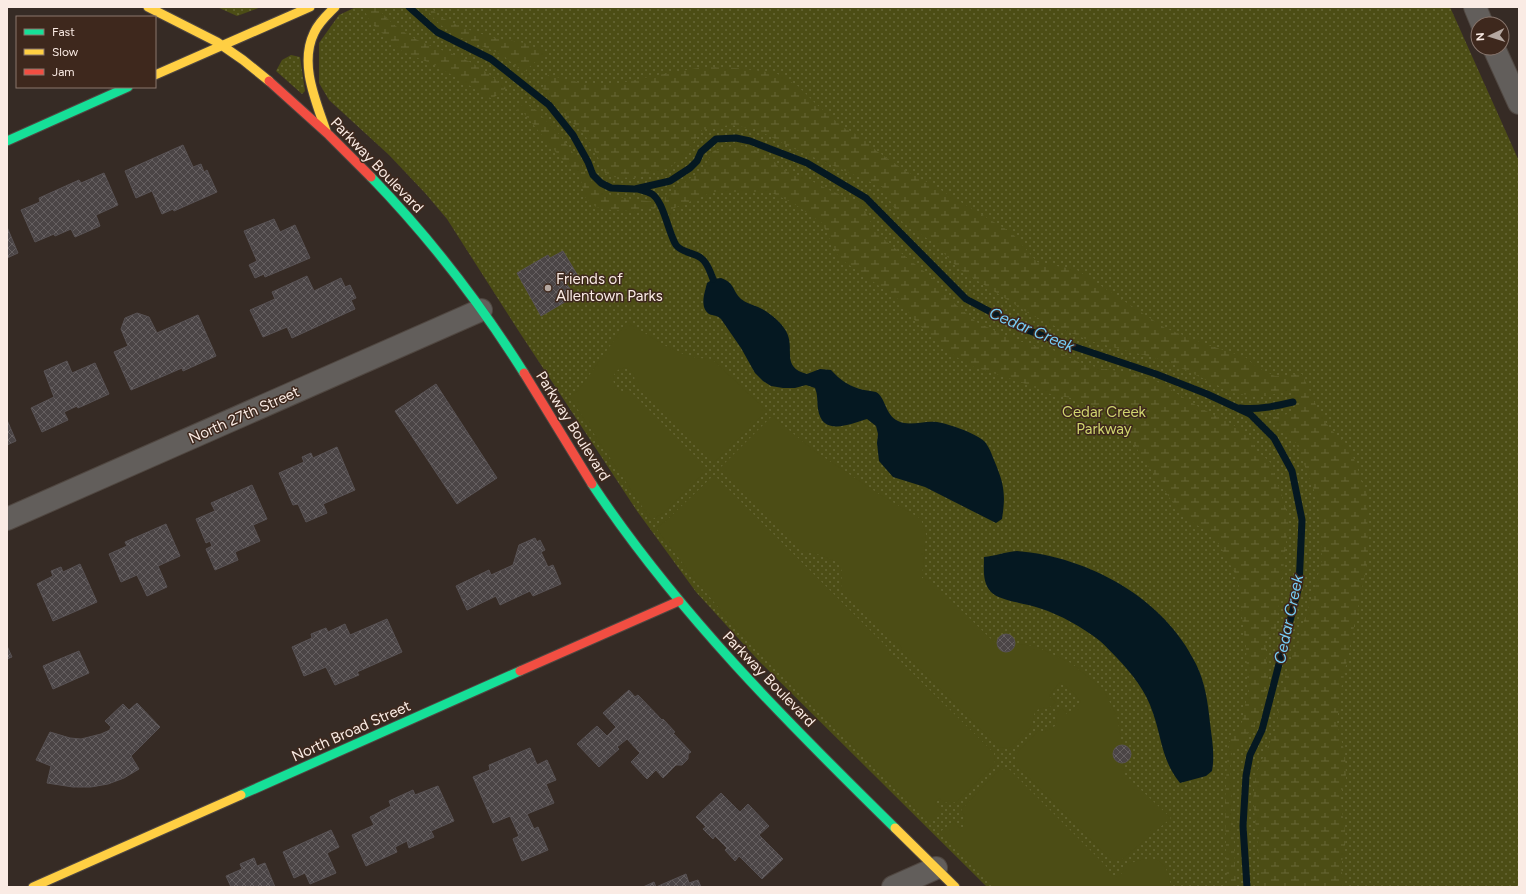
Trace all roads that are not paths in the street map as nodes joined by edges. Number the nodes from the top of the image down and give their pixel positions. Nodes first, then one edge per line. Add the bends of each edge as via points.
1 (148, 7) edge
2 (310, 7) edge
3 (335, 7) edge
4 (222, 45) junction
5 (1498, 56) edge
6 (156, 75) edge
7 (126, 88) edge
8 (1519, 103) edge
9 (326, 131) junction
10 (7, 141) edge
11 (481, 310) junction
12 (7, 520) edge
13 (679, 601) junction
14 (936, 868) junction
15 (33, 887) edge
16 (893, 887) edge
17 (955, 887) edge

1 - 4 street, Parkway Boulevard
2 - 4 street
3 - 9 street via 321,21 311,37 307,59
4 - 6 street
4 - 9 street, Parkway Boulevard via 268,80
5 - 8 street
7 - 10 street
9 - 11 street, Parkway Boulevard via 408,216
11 - 12 street, North 27th Street
11 - 13 street, Parkway Boulevard via 615,517
13 - 14 street, Parkway Boulevard via 755,687
13 - 15 street, North Broad Street
14 - 16 street
14 - 17 street, Parkway Boulevard

